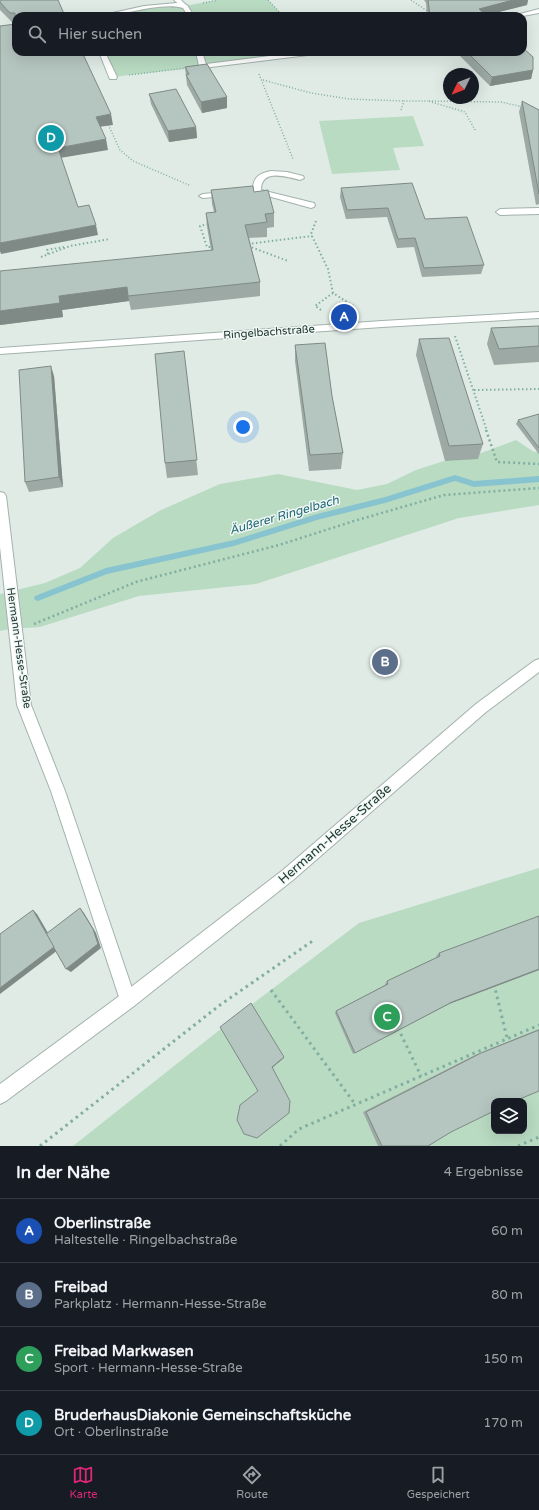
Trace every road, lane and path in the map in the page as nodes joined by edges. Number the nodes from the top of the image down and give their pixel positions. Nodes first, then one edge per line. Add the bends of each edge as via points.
1 (177, 0) edge
2 (268, 0) edge
3 (411, 0) edge
4 (184, 6) junction
5 (539, 11) edge
6 (124, 12) edge
7 (190, 12) edge
8 (279, 12) edge
9 (429, 12) edge
10 (527, 14) edge
11 (104, 56) edge
12 (200, 56) edge
13 (283, 56) edge
14 (203, 66) junction
15 (113, 77) joint
16 (262, 80) dead end
17 (404, 101) junction
18 (428, 101) junction
19 (524, 107) edge
20 (401, 110) dead end
21 (106, 119) edge
22 (475, 130) dead end
23 (300, 178) dead end
24 (257, 191) junction
25 (203, 196) joint
26 (311, 205) dead end
27 (539, 211) edge
28 (500, 212) dead end
29 (212, 223) edge
30 (312, 236) dead end
31 (110, 239) dead end
32 (70, 246) junction
33 (215, 247) edge
34 (48, 254) junction
35 (41, 257) dead end
36 (288, 261) dead end
37 (333, 293) dead end
38 (326, 313) dead end
39 (539, 315) edge
40 (450, 321) junction
41 (0, 351) edge
42 (539, 389) edge
43 (474, 390) junction
44 (539, 464) edge
45 (539, 488) edge
46 (0, 496) edge
47 (15, 631) junction
48 (539, 665) edge
49 (314, 940) dead end
50 (493, 979) edge
51 (271, 990) dead end
52 (128, 1000) junction
53 (394, 1021) edge
54 (539, 1025) edge
55 (507, 1038) junction
56 (421, 1076) junction
57 (0, 1095) edge
58 (355, 1104) junction
59 (539, 1136) edge
60 (40, 1146) edge
61 (280, 1146) edge
62 (518, 1146) edge

1 - 4 street
2 - 8 path
3 - 9 path
4 - 6 street via 168,4
4 - 7 street
5 - 10 street
11 - 15 street
12 - 14 street
13 - 14 street
14 - 15 path
16 - 17 path via 311,94 349,99
17 - 18 path
17 - 20 path
18 - 19 path via 501,102
18 - 22 path via 465,112
21 - 25 path via 120,150 133,161 195,188
23 - 24 street via 283,174 265,175 258,178 255,183
24 - 25 street
24 - 26 street
27 - 28 street
29 - 33 path via 200,226 207,247
30 - 36 path via 244,244
31 - 32 path
32 - 34 path
32 - 34 path via 47,250
34 - 35 path
37 - 38 path via 315,306
39 - 40 street, Ringelbachstraße
40 - 41 street, Ringelbachstraße
40 - 43 path
42 - 43 path
43 - 44 path via 497,462
45 - 47 path via 444,495 279,545 136,582
46 - 47 street, Hermann-Hesse-Straße
47 - 52 street, Hermann-Hesse-Straße via 24,705 58,792
48 - 52 street, Hermann-Hesse-Straße via 481,708 288,875
49 - 60 path via 220,1005
50 - 55 path
51 - 58 path
52 - 57 street, Hermann-Hesse-Straße
53 - 56 path
54 - 55 path
55 - 56 path
56 - 58 path
58 - 61 path via 299,1129
59 - 62 path

